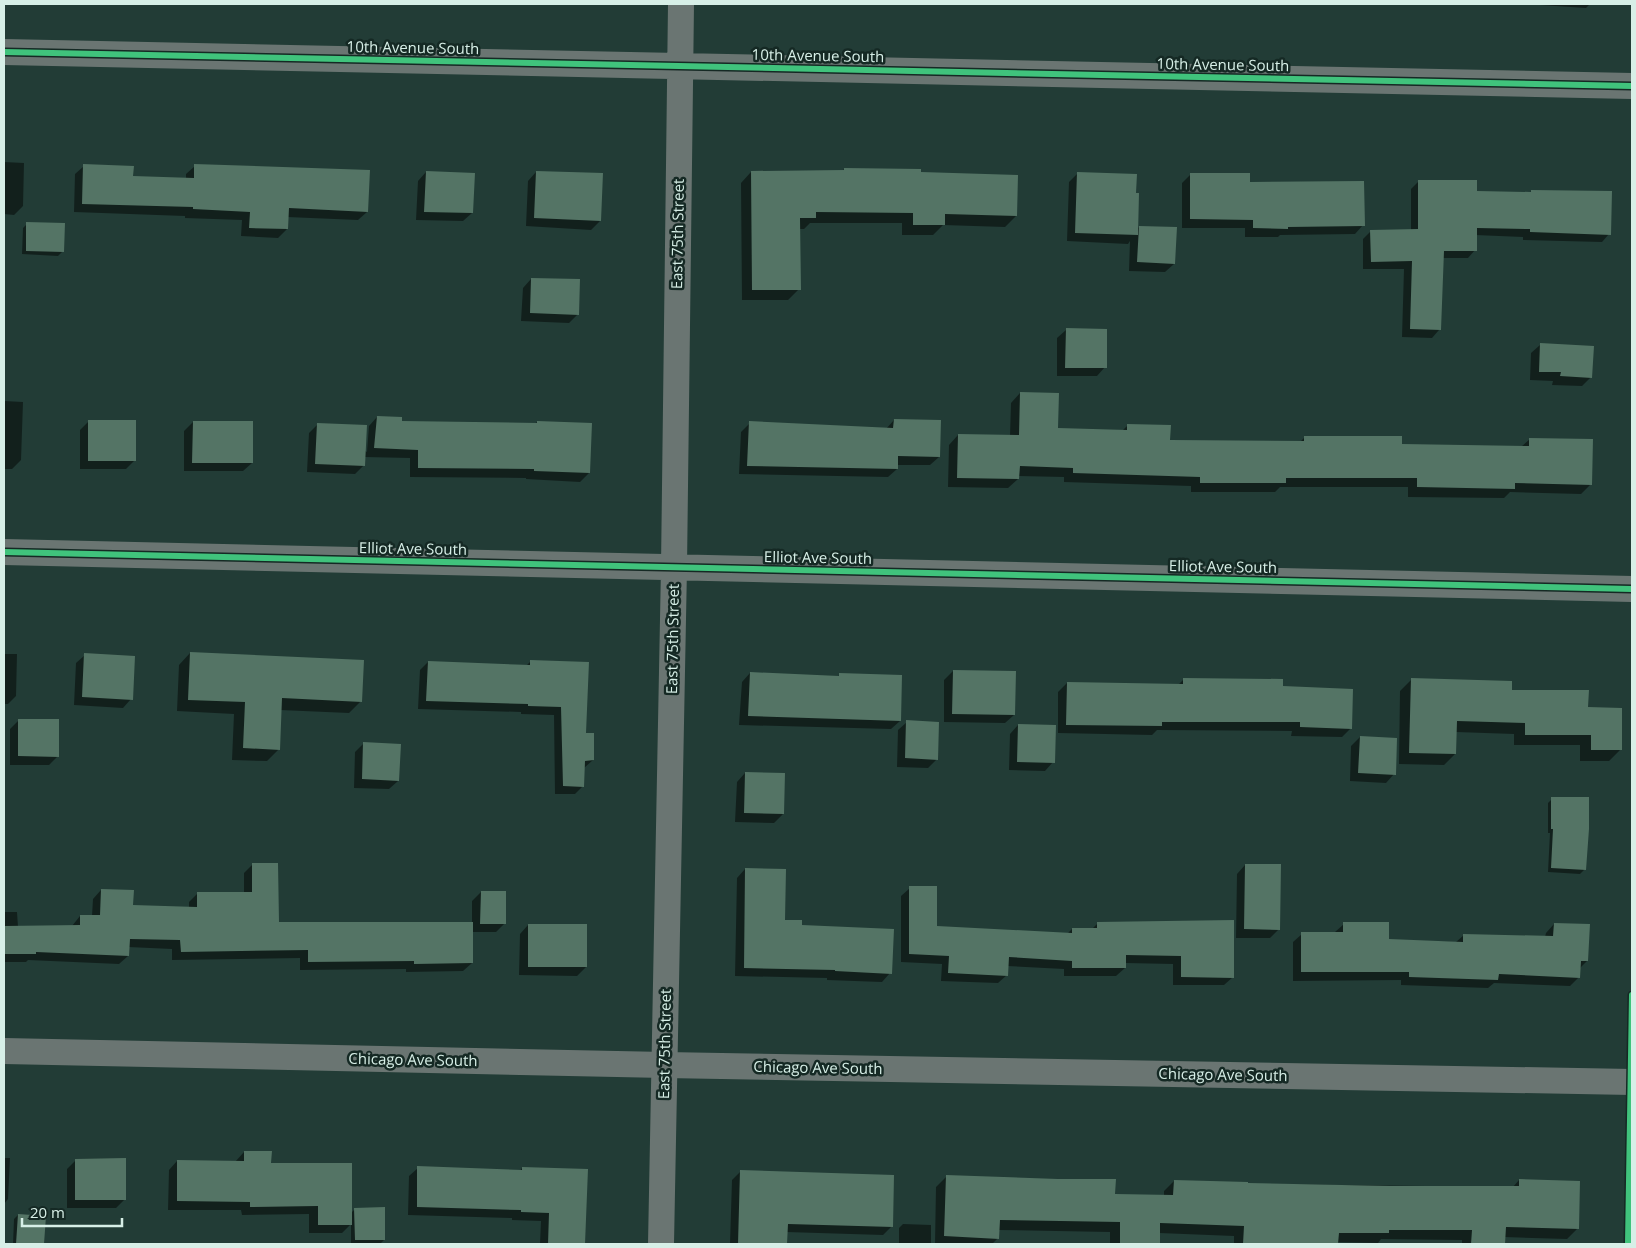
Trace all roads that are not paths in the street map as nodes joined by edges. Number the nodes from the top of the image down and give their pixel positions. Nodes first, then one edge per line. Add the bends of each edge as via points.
1 (681, 4) edge
2 (4, 52) edge
3 (680, 66) junction
4 (1632, 86) edge
5 (4, 552) edge
6 (674, 567) junction
7 (1632, 589) edge
8 (4, 1052) edge
9 (665, 1065) junction
10 (1632, 1082) edge
11 (661, 1244) edge

1 - 3 street, East 75th Street
2 - 3 street, 10th Avenue South
3 - 4 street, 10th Avenue South
3 - 6 street, East 75th Street
5 - 6 street, Elliot Ave South
6 - 7 street, Elliot Ave South
6 - 9 street, East 75th Street
8 - 9 street, Chicago Ave South
9 - 10 street, Chicago Ave South
9 - 11 street, East 75th Street

